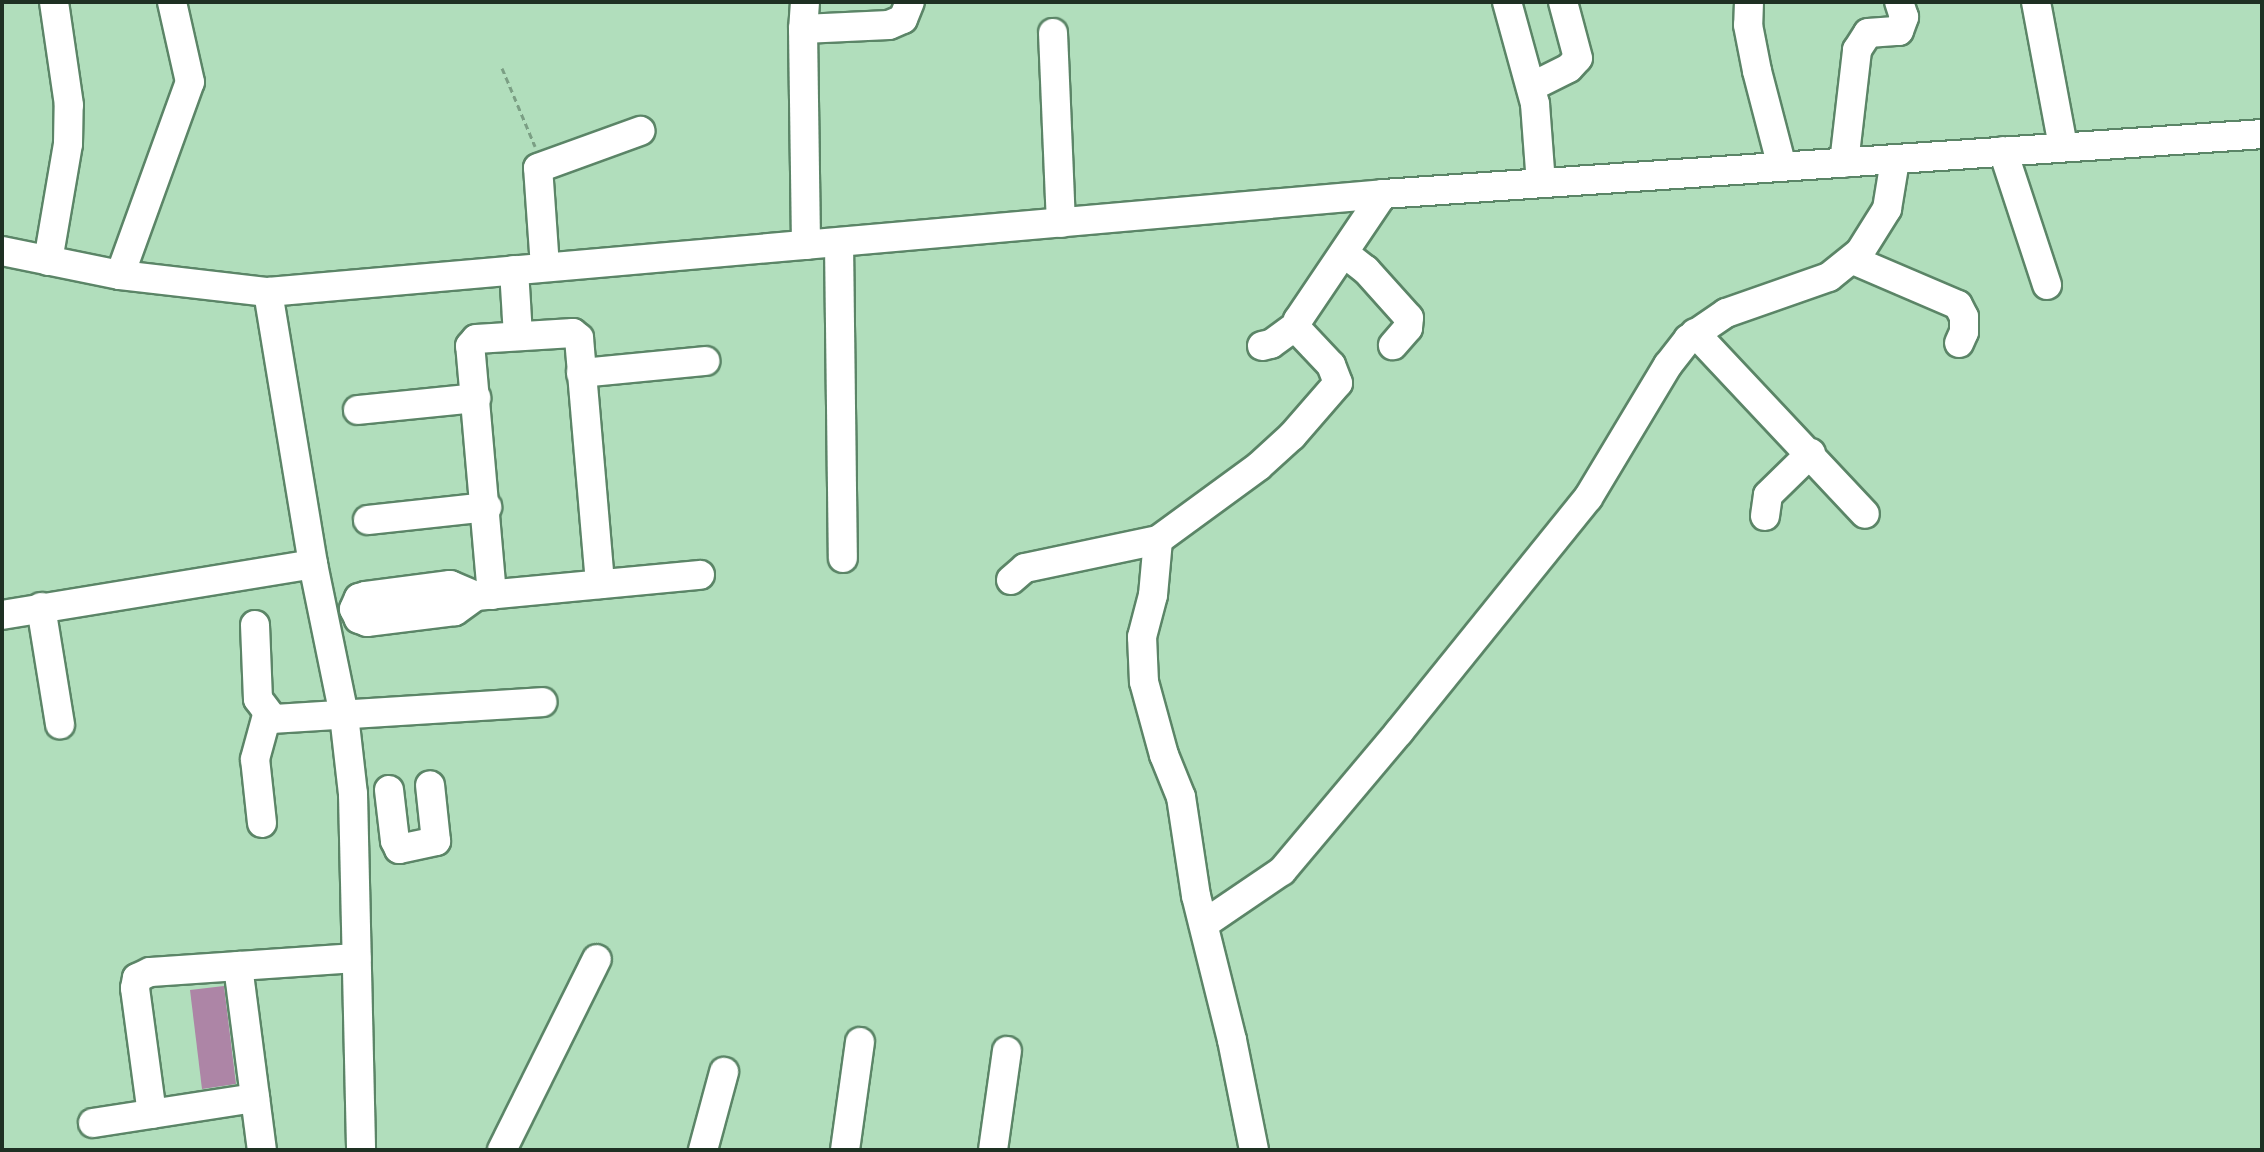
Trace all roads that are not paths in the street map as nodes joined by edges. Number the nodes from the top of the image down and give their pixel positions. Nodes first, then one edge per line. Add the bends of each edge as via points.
1 (54, 2) edge
2 (172, 2) edge
3 (910, 2) edge
4 (1507, 2) edge
5 (1563, 2) edge
6 (1749, 2) edge
7 (1899, 2) edge
8 (2036, 2) edge
9 (804, 16) edge
10 (1053, 33) dead end
11 (1531, 87) junction
12 (640, 131) dead end
13 (2262, 134) edge
14 (2063, 146) junction
15 (2003, 151) junction
16 (1895, 160) junction
17 (1844, 163) junction
18 (1782, 167) junction
19 (1541, 183) junction
20 (1383, 194) junction
21 (1061, 223) junction
22 (839, 243) junction
23 (806, 245) junction
24 (2, 251) edge
25 (1344, 253) junction
26 (1853, 260) junction
27 (48, 261) junction
28 (545, 267) junction
29 (514, 270) junction
30 (120, 275) junction
31 (2047, 285) dead end
32 (268, 292) junction
33 (1297, 325) junction
34 (1695, 333) junction
35 (518, 336) junction
36 (1959, 343) dead end
37 (1393, 345) dead end
38 (1262, 346) dead end
39 (705, 361) dead end
40 (581, 373) junction
41 (476, 398) junction
42 (358, 410) dead end
43 (1811, 453) junction
44 (487, 507) junction
45 (1865, 514) dead end
46 (1765, 516) dead end
47 (368, 520) dead end
48 (1158, 540) junction
49 (843, 558) dead end
50 (313, 564) junction
51 (700, 575) dead end
52 (1011, 580) dead end
53 (600, 584) junction
54 (41, 607) junction
55 (2, 615) edge
56 (255, 625) dead end
57 (542, 702) dead end
58 (267, 715) junction
59 (344, 715) junction
60 (60, 724) dead end
61 (389, 790) junction
62 (353, 794) junction
63 (262, 823) dead end
64 (1204, 924) junction
65 (357, 958) junction
66 (597, 959) dead end
67 (238, 966) junction
68 (860, 1042) dead end
69 (1007, 1051) dead end
70 (724, 1072) dead end
71 (255, 1098) junction
72 (152, 1114) junction
73 (93, 1123) dead end
74 (262, 1150) edge
75 (361, 1150) edge
76 (502, 1150) edge
77 (703, 1150) edge
78 (845, 1150) edge
79 (993, 1150) edge
80 (1254, 1150) edge

1 - 27 street via 69,105 68,144
2 - 30 street via 190,82
3 - 9 street via 903,19 889,25
4 - 11 street
5 - 11 street via 1578,58
6 - 18 street via 1757,71
7 - 17 street via 1904,17 1899,31 1868,33 1857,50
8 - 14 street
9 - 23 street
10 - 21 street
11 - 19 street
12 - 28 street via 542,164 536,173
13 - 14 street
14 - 15 street
15 - 16 street
15 - 31 street
16 - 17 street
16 - 26 street via 1883,220
17 - 18 street
18 - 19 street
19 - 20 street
20 - 21 street
20 - 25 street
21 - 22 street
22 - 23 street
22 - 49 street
23 - 28 street
24 - 27 street
25 - 33 street
25 - 37 street via 1409,318 1408,328
26 - 34 street via 1829,277 1726,313
26 - 36 street via 1958,305 1964,317
27 - 30 street
28 - 29 street
29 - 32 street
29 - 35 street
30 - 32 street
32 - 50 street
33 - 38 street
33 - 48 street via 1331,365 1338,383 1259,466
34 - 43 street
34 - 64 street via 1668,365 1588,498 1399,732 1282,871
35 - 40 street via 576,335
35 - 41 street via 470,343
39 - 40 street
40 - 53 street
41 - 42 street
41 - 44 street
43 - 45 street
43 - 46 street via 1768,495
44 - 47 street
44 - 53 street via 484,596
48 - 52 street via 1025,568
48 - 64 street via 1153,595 1142,637 1144,682 1181,797
50 - 54 street
50 - 59 street
51 - 53 street
54 - 55 street
54 - 60 street
56 - 58 street via 258,699
57 - 59 street
58 - 59 street
58 - 63 street via 255,759
59 - 62 street
61 - 61 street via 399,849 436,841 440,783
61 - 62 street
62 - 65 street
64 - 80 street
65 - 67 street
65 - 75 street
66 - 76 street
67 - 71 street
67 - 72 street via 150,972 137,978
68 - 78 street
69 - 79 street
70 - 77 street
71 - 72 street
71 - 74 street
72 - 73 street

